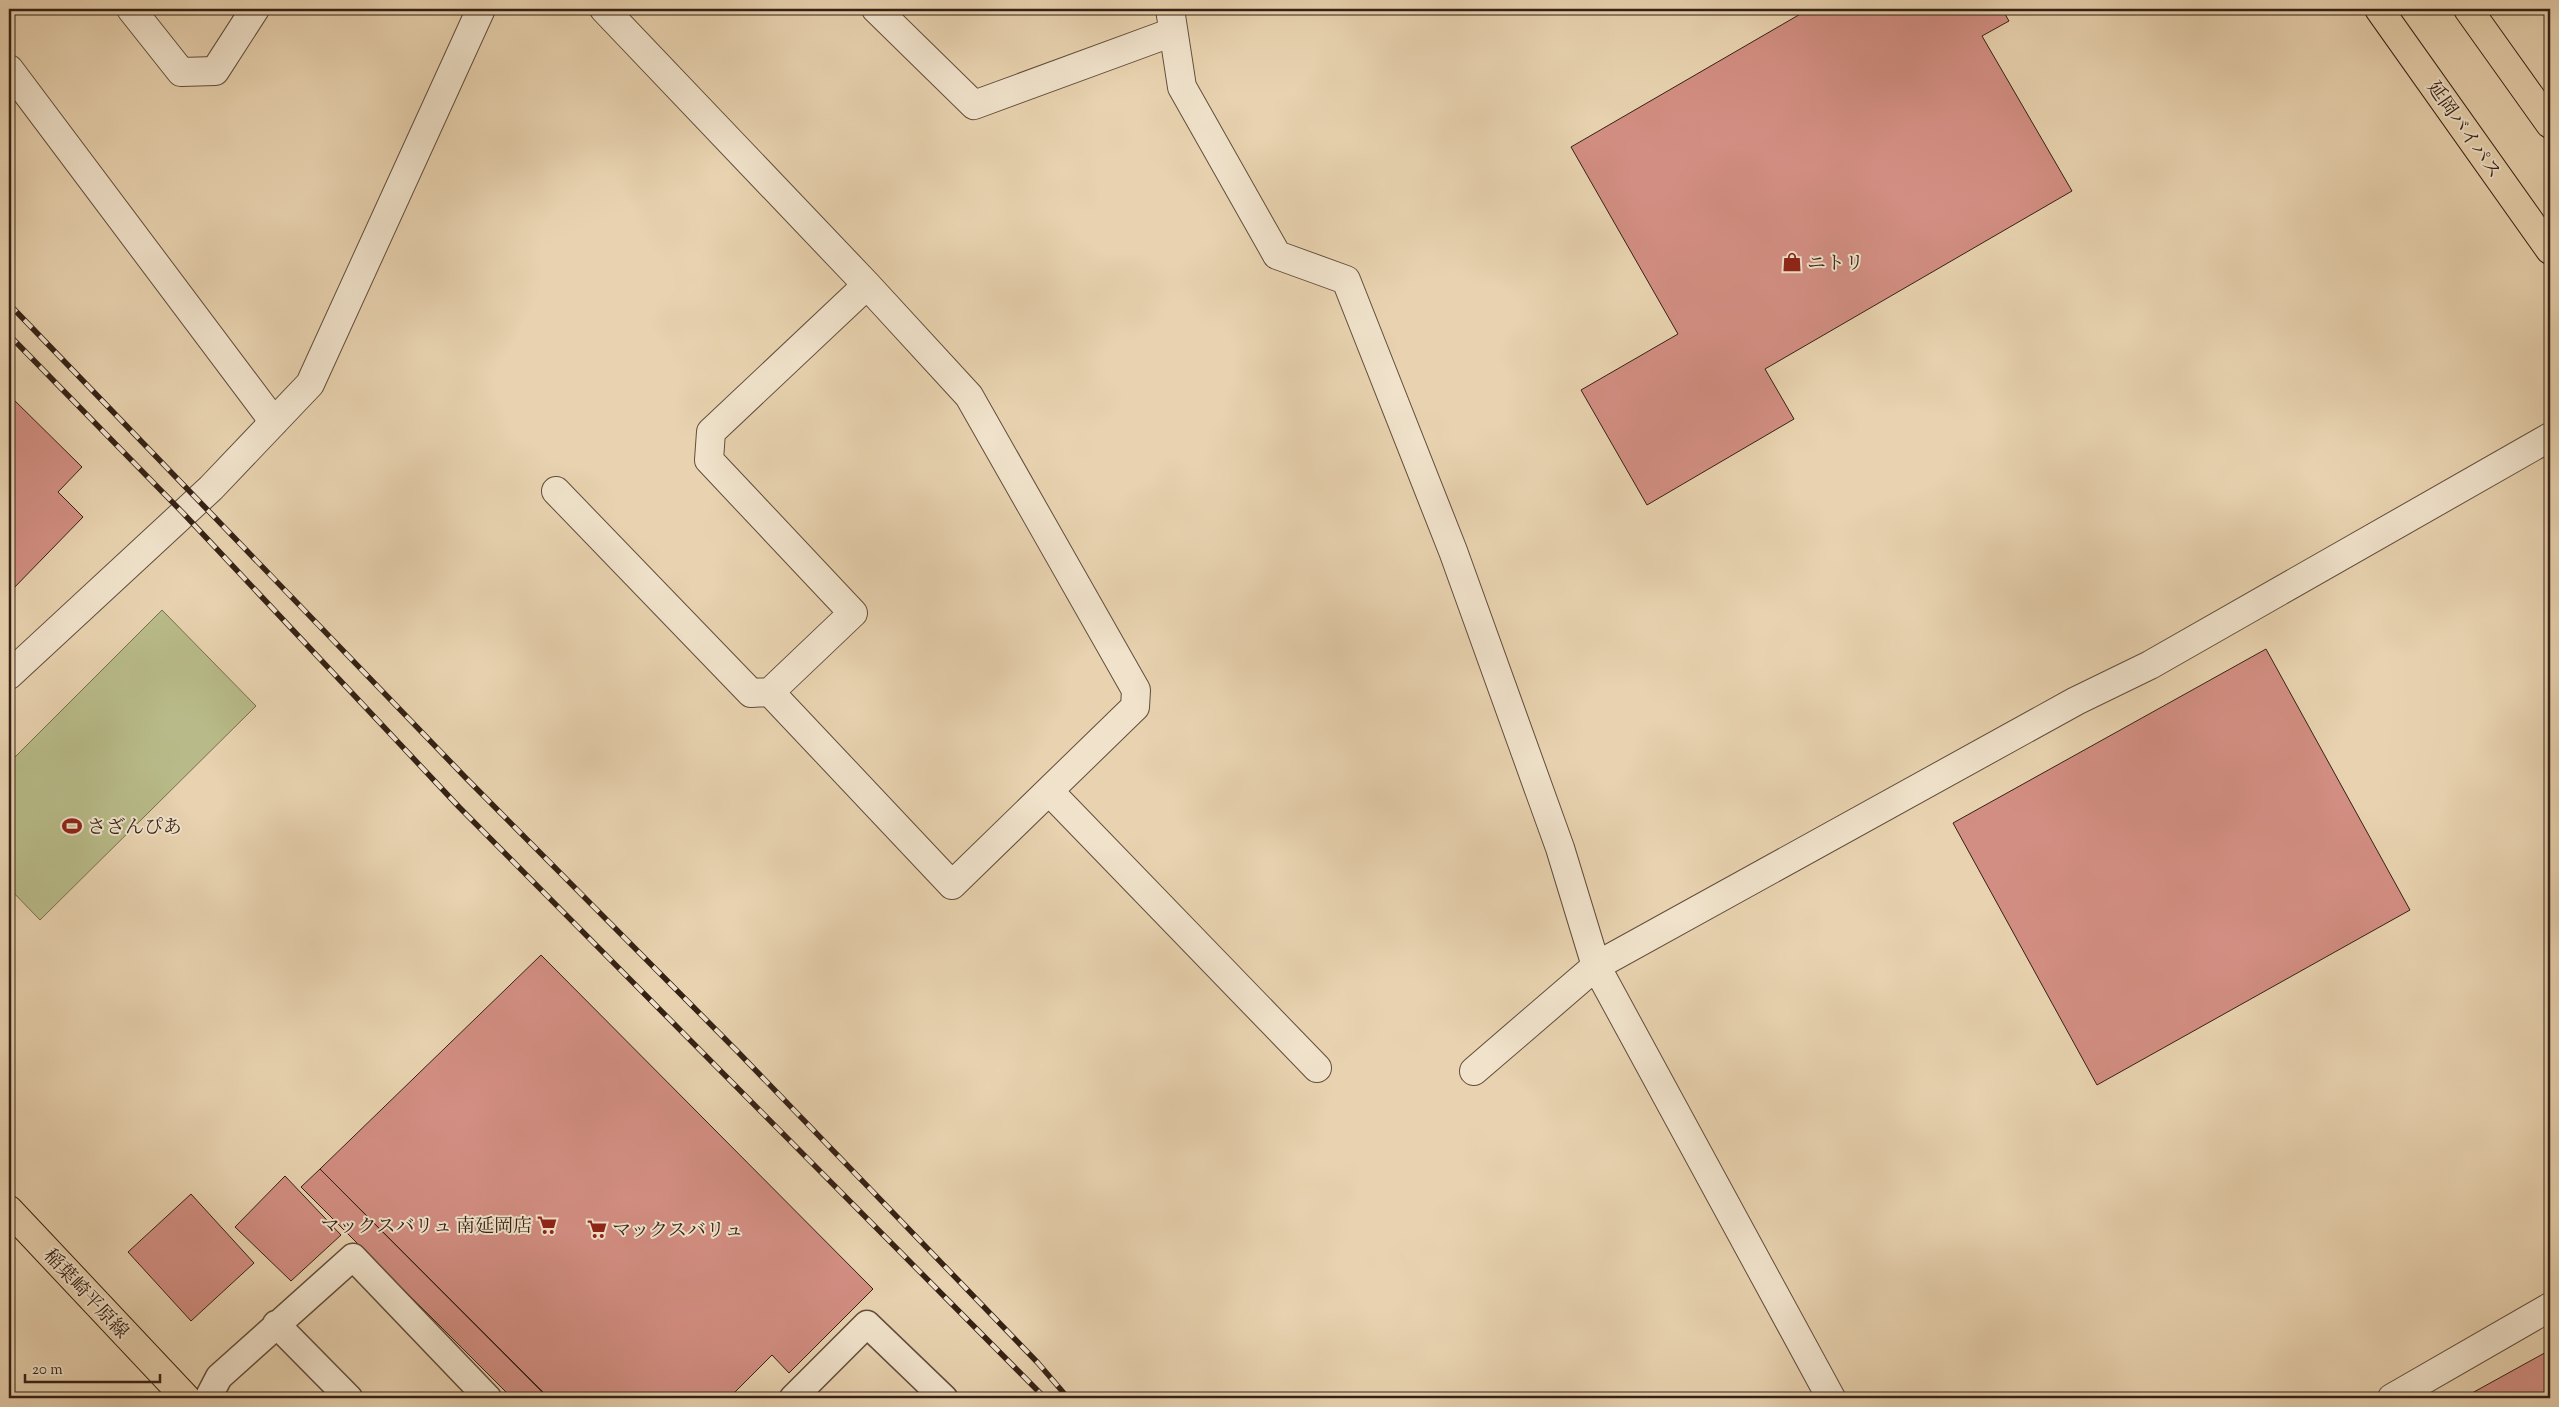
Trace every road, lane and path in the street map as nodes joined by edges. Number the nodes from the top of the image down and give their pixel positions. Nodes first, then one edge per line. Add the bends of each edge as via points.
1 (130, 9) edge
2 (255, 9) edge
3 (481, 9) edge
4 (604, 9) edge
5 (876, 9) edge
6 (2379, 9) edge
7 (2468, 9) edge
8 (1171, 21) edge
9 (9, 68) edge
10 (2550, 124) edge
11 (2550, 250) edge
12 (867, 285) junction
13 (274, 422) junction
14 (2550, 437) edge
15 (556, 491) dead end
16 (9, 675) edge
17 (770, 692) junction
18 (1049, 791) junction
19 (1596, 966) junction
20 (1317, 1068) dead end
21 (1474, 1071) dead end
22 (9, 1210) edge
23 (2550, 1307) edge
24 (276, 1324) junction
25 (186, 1398) edge
26 (208, 1398) edge
27 (349, 1398) edge
28 (488, 1398) edge
29 (793, 1398) edge
30 (944, 1398) edge
31 (1831, 1398) edge
32 (2392, 1398) edge

1 - 2 street via 181,72 215,71
3 - 13 street via 310,384
4 - 12 street
5 - 8 street via 974,105
6 - 11 main road, 延岡バイパス
7 - 10 main road
8 - 19 street via 1182,87 1277,255 1346,280 1454,551 1560,848
9 - 13 street
12 - 17 street via 711,432 709,460 853,613
12 - 18 street via 969,396 1136,690 1136,708
13 - 16 street via 211,488
14 - 19 street via 2150,665 2067,706
15 - 17 street via 751,693
17 - 18 street via 952,885
18 - 20 street
19 - 21 street
19 - 31 street
22 - 25 main road, 稲葉崎平原線
23 - 32 street
24 - 26 lane via 219,1377
24 - 27 lane
24 - 28 lane via 353,1257
29 - 30 lane via 867,1324

